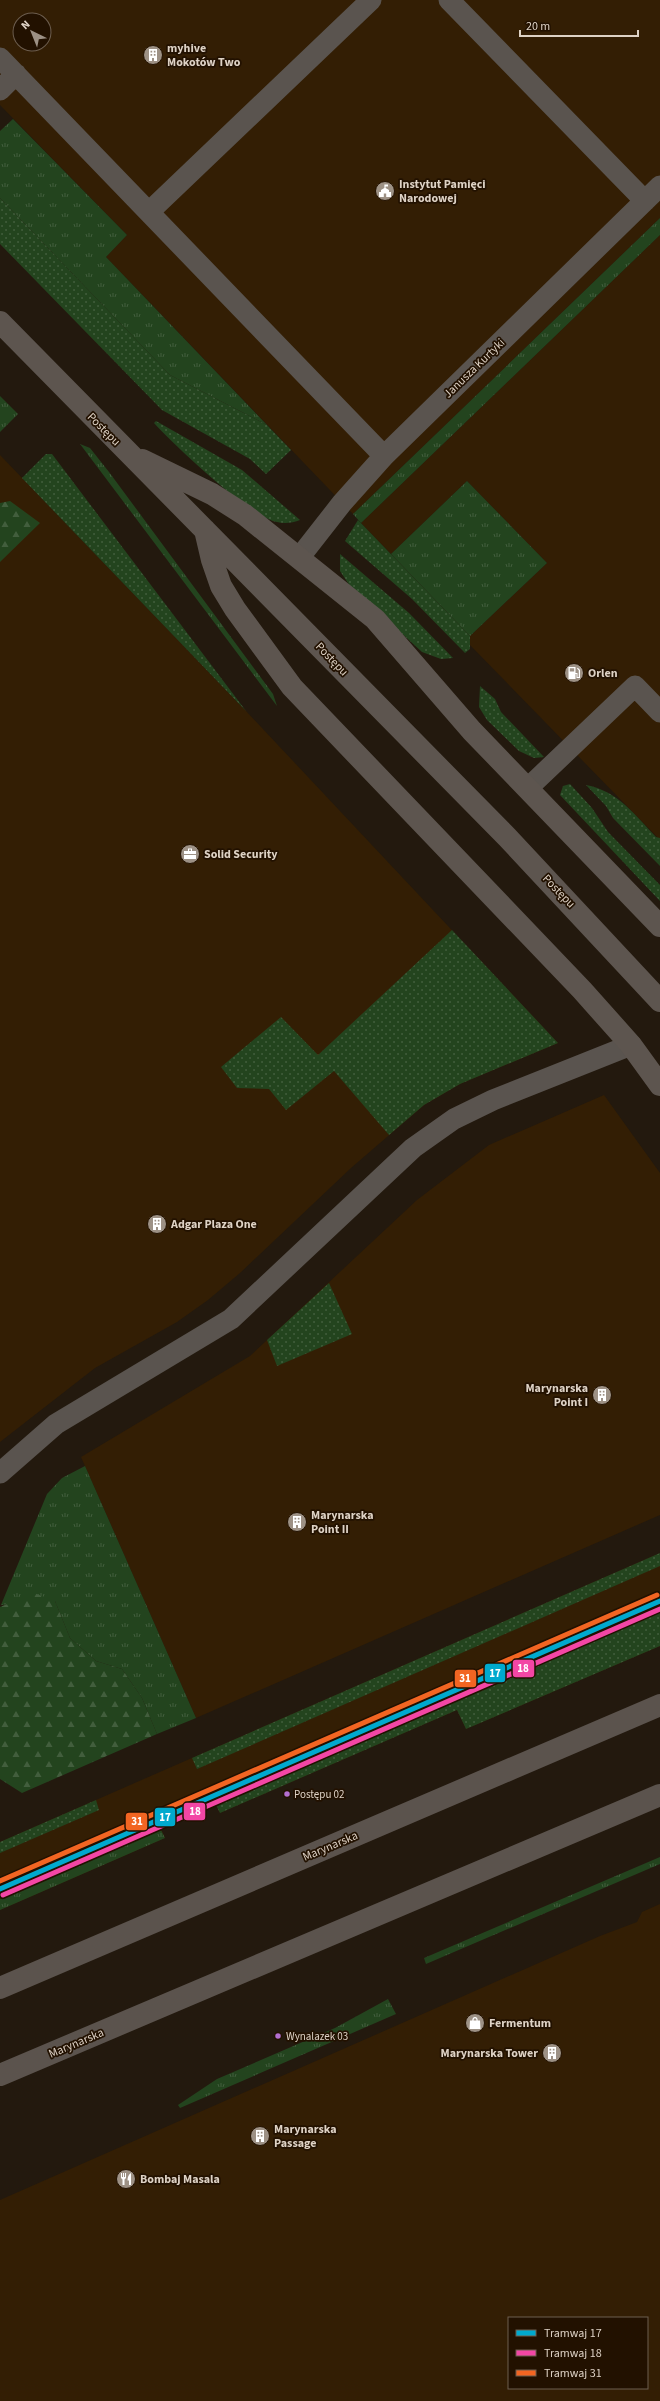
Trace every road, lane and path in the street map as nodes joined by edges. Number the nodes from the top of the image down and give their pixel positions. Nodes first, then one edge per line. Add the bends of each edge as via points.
1 (371, 0) edge
2 (448, 0) edge
3 (0, 58) edge
4 (16, 74) junction
5 (0, 90) edge
6 (660, 186) edge
7 (645, 201) junction
8 (149, 212) junction
9 (0, 322) edge
10 (129, 454) junction
11 (384, 456) junction
12 (205, 530) junction
13 (299, 558) junction
14 (660, 712) edge
15 (528, 788) junction
16 (660, 926) edge
17 (660, 1001) edge
18 (631, 1045) junction
19 (660, 1085) edge
20 (0, 1473) edge
21 (660, 1705) edge
22 (660, 1795) edge
23 (0, 1988) edge
24 (0, 2075) edge

1 - 8 lane
2 - 7 lane
3 - 4 lane
4 - 5 lane
4 - 8 lane
6 - 7 lane, Janusza Kurtyki
7 - 11 lane, Janusza Kurtyki
8 - 11 lane
9 - 10 street, Postępu
10 - 12 street, Postępu
10 - 13 street via 212,494 245,515
11 - 13 lane, Janusza Kurtyki via 342,503
12 - 17 street, Postępu via 507,837
12 - 18 street via 221,586 292,687 582,990
13 - 15 street via 375,620 472,732
14 - 15 lane via 635,686
15 - 16 street
18 - 19 street
18 - 20 lane via 493,1100 454,1119 407,1153 231,1319 56,1424
21 - 23 main road, Marynarska
22 - 24 main road, Marynarska

